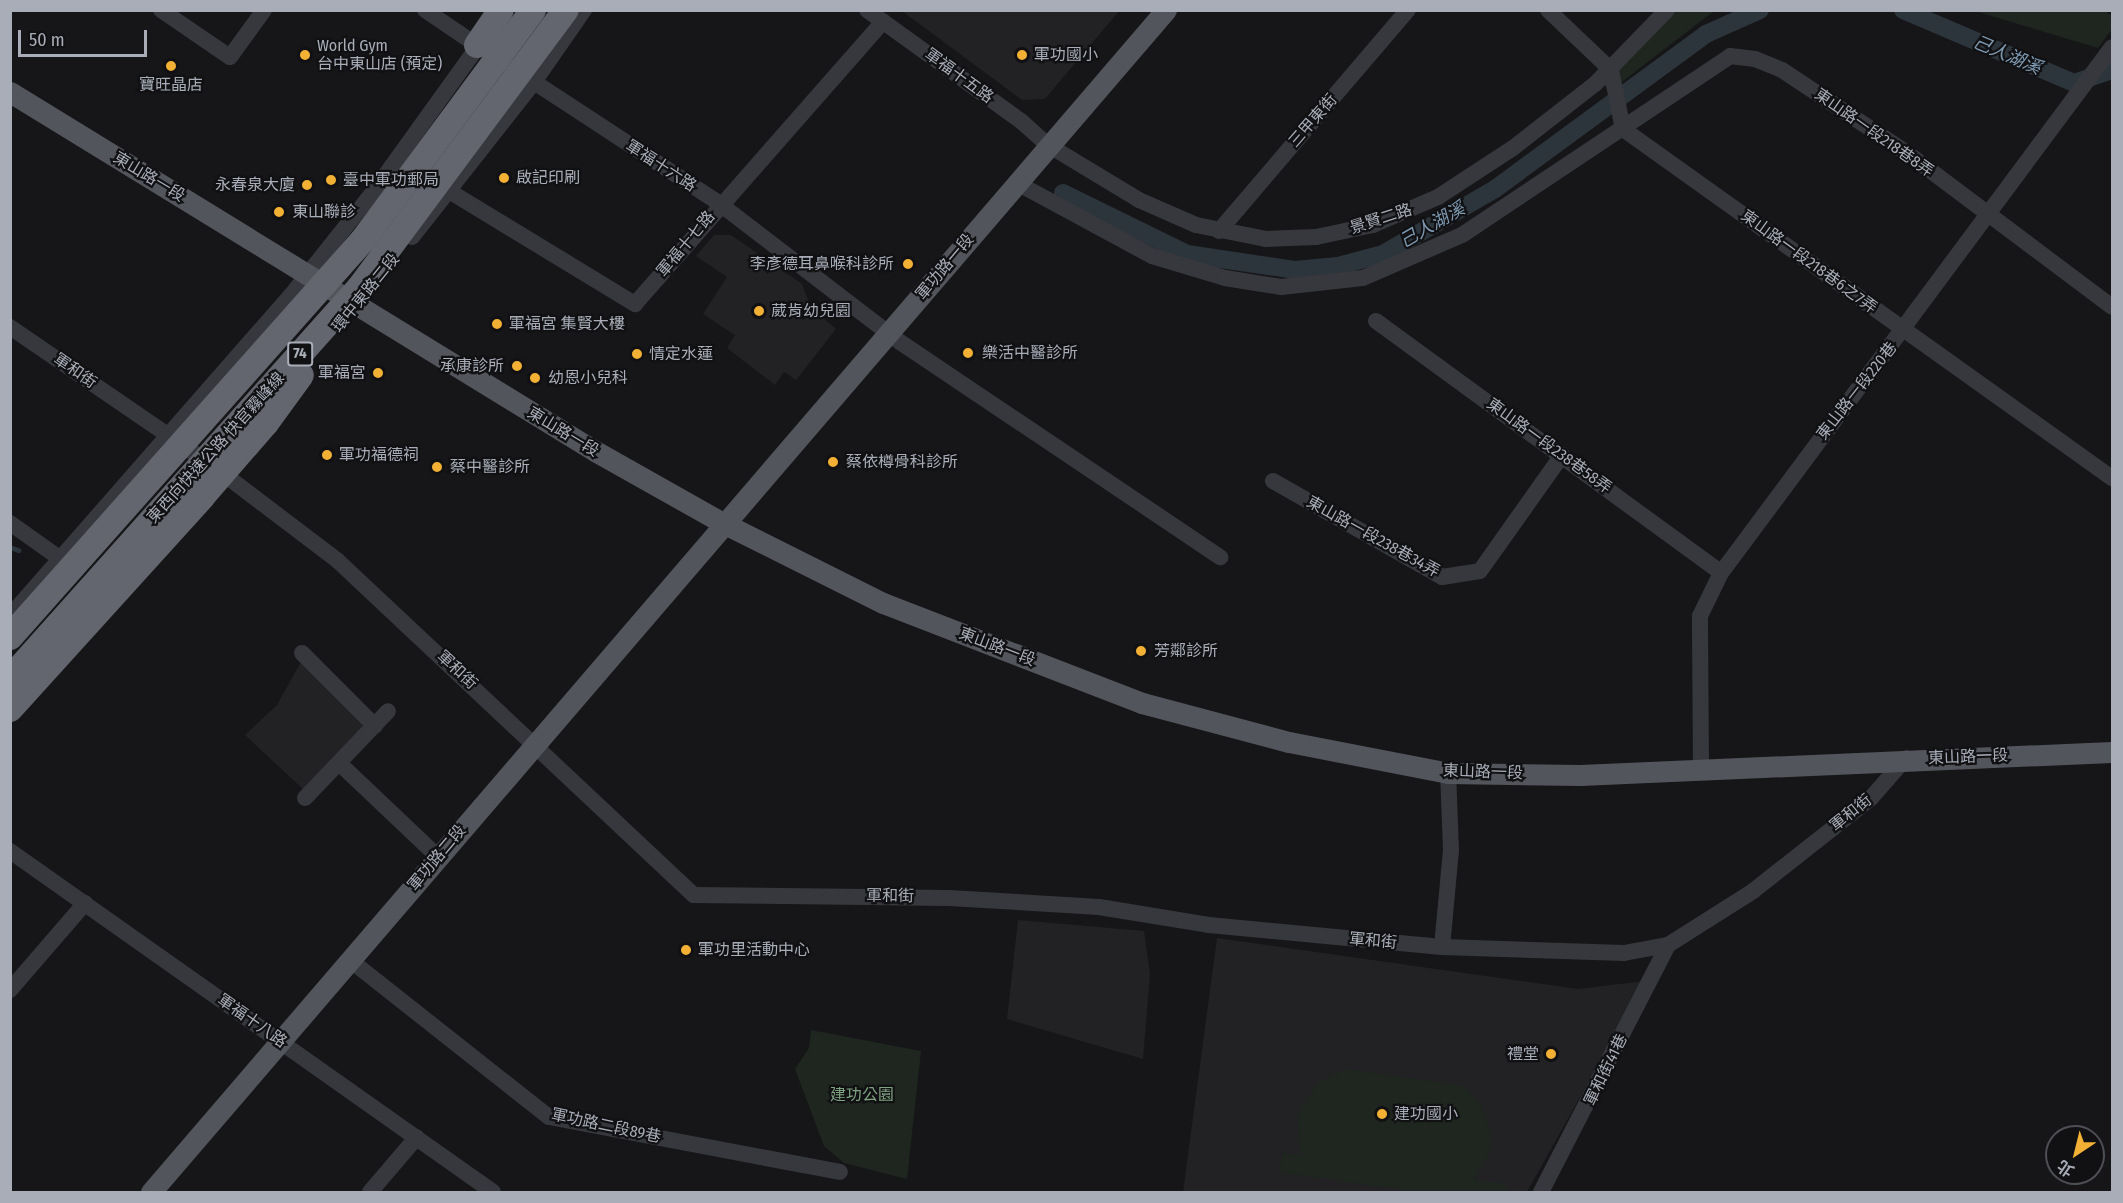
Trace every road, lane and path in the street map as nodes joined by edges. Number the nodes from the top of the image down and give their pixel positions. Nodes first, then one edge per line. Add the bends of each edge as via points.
1 (161, 10) edge
2 (264, 10) edge
3 (425, 10) edge
4 (494, 10) edge
5 (501, 10) edge
6 (509, 10) edge
7 (533, 10) edge
8 (566, 10) edge
9 (584, 10) edge
10 (867, 10) edge
11 (1166, 10) edge
12 (1408, 10) edge
13 (1548, 10) edge
14 (1667, 10) edge
15 (883, 22) junction
16 (477, 45) junction
17 (2112, 48) edge
18 (2107, 66) edge
19 (1611, 71) junction
20 (534, 82) junction
21 (10, 92) edge
22 (1623, 128) junction
23 (1048, 145) junction
24 (1017, 183) junction
25 (449, 191) junction
26 (720, 204) junction
27 (1986, 215) junction
28 (1219, 231) junction
29 (308, 274) junction
30 (358, 297) junction
31 (2112, 307) edge
32 (1376, 321) dead end
33 (10, 327) edge
34 (1905, 330) junction
35 (889, 333) junction
36 (168, 436) junction
37 (1562, 455) junction
38 (216, 469) junction
39 (2112, 478) edge
40 (1273, 481) dead end
41 (10, 523) edge
42 (723, 523) junction
43 (1220, 557) dead end
44 (62, 560) junction
45 (1721, 573) junction
46 (10, 616) edge
47 (10, 638) edge
48 (302, 652) dead end
49 (10, 679) edge
50 (10, 694) edge
51 (10, 709) edge
52 (388, 711) dead end
53 (375, 726) junction
54 (535, 742) junction
55 (2112, 752) edge
56 (1906, 758) junction
57 (339, 763) junction
58 (1701, 769) junction
59 (1448, 773) junction
60 (305, 798) dead end
61 (10, 851) edge
62 (438, 857) junction
63 (85, 903) junction
64 (1668, 945) junction
65 (1442, 947) junction
66 (350, 960) junction
67 (10, 990) edge
68 (280, 1041) junction
69 (417, 1137) junction
70 (840, 1172) dead end
71 (151, 1192) edge
72 (370, 1192) edge
73 (493, 1192) edge
74 (1541, 1192) edge

1 - 2 street via 230,57
3 - 16 street, 軍福十六路
4 - 16 street
5 - 16 highway
6 - 16 street
7 - 47 highway, 東西向快速公路 快官霧峰線 / 74, bridge via 363,240
8 - 30 highway, 東西向快速公路 快官霧峰線 / 74, bridge
9 - 20 street, 環中東路二段
10 - 15 street, 軍福十五路
11 - 23 main road, 軍功路一段
12 - 28 street, 三甲東街
13 - 19 street
14 - 19 street, 景賢二路
15 - 23 street, 軍福十五路
15 - 26 street, 軍福十七路
16 - 20 street, 軍福十六路
16 - 29 street via 374,191
17 - 18 street, 東山路一段220巷
18 - 27 street, 東山路一段220巷
19 - 22 street
19 - 28 street, 景賢二路 via 1513,148 1438,197 1401,214 1316,237 1266,240
20 - 25 street, 環中東路二段
20 - 26 street, 軍福十六路
21 - 29 main road, 東山路一段
22 - 24 street, 東山路一段218巷8弄 via 1462,235 1364,278 1281,287 1226,278 1152,256
22 - 27 street, 東山路一段218巷8弄 via 1730,56 1755,59 1782,70 1906,153
22 - 34 street, 東山路一段218巷6之7弄
23 - 24 main road, 軍功路一段
23 - 28 street, 景賢二路 via 1138,200
24 - 35 main road, 軍功路一段
25 - 26 street, 軍福十七路 via 635,304
25 - 30 street, 環中東路二段
26 - 35 street, 軍福十六路
27 - 31 street, 東山路一段218巷8弄
27 - 34 street, 東山路一段220巷
29 - 30 main road, 東山路一段
29 - 36 street
30 - 38 street, 環中東路二段
30 - 42 main road, 東山路一段 via 595,451
30 - 49 highway, 東西向快速公路 快官霧峰線 / 74, bridge
30 - 51 highway, 74, bridge via 266,423
32 - 37 street, 東山路一段238巷58弄
33 - 36 street, 軍和街
34 - 39 street, 東山路一段218巷6之7弄
34 - 45 street, 東山路一段220巷
35 - 42 main road, 軍功路一段
35 - 43 street, 軍福十六路
36 - 38 street, 軍和街
36 - 44 street
37 - 40 street, 東山路一段238巷34弄 via 1480,571 1442,577
37 - 45 street, 東山路一段238巷58弄
38 - 50 street, 環中東路二段
38 - 54 street, 軍和街 via 338,561
41 - 44 street
42 - 54 main road, 軍功路二段
42 - 59 main road, 東山路一段 via 892,607 1142,703 1289,742
44 - 46 street
45 - 58 street, 東山路一段220巷 via 1700,616
48 - 53 street
52 - 53 street
53 - 57 street
54 - 62 main road, 軍功路二段
54 - 65 street, 軍和街 via 694,895 949,898 1099,907 1209,925
55 - 56 main road, 東山路一段
56 - 58 main road, 東山路一段
56 - 64 street, 軍和街 via 1871,798 1753,891
57 - 60 street
57 - 62 street
58 - 59 main road, 東山路一段 via 1580,776
59 - 65 street via 1451,849
61 - 63 street, 軍福十八路
62 - 66 main road, 軍功路二段
63 - 67 street
63 - 68 street, 軍福十八路
64 - 65 street, 軍和街 via 1576,954
64 - 74 street, 軍和街41巷
66 - 68 main road, 軍功路二段
66 - 70 street, 軍功路二段89巷 via 549,1117
68 - 69 street, 軍福十八路
68 - 71 main road, 軍功路二段
69 - 72 street
69 - 73 street, 軍福十八路

